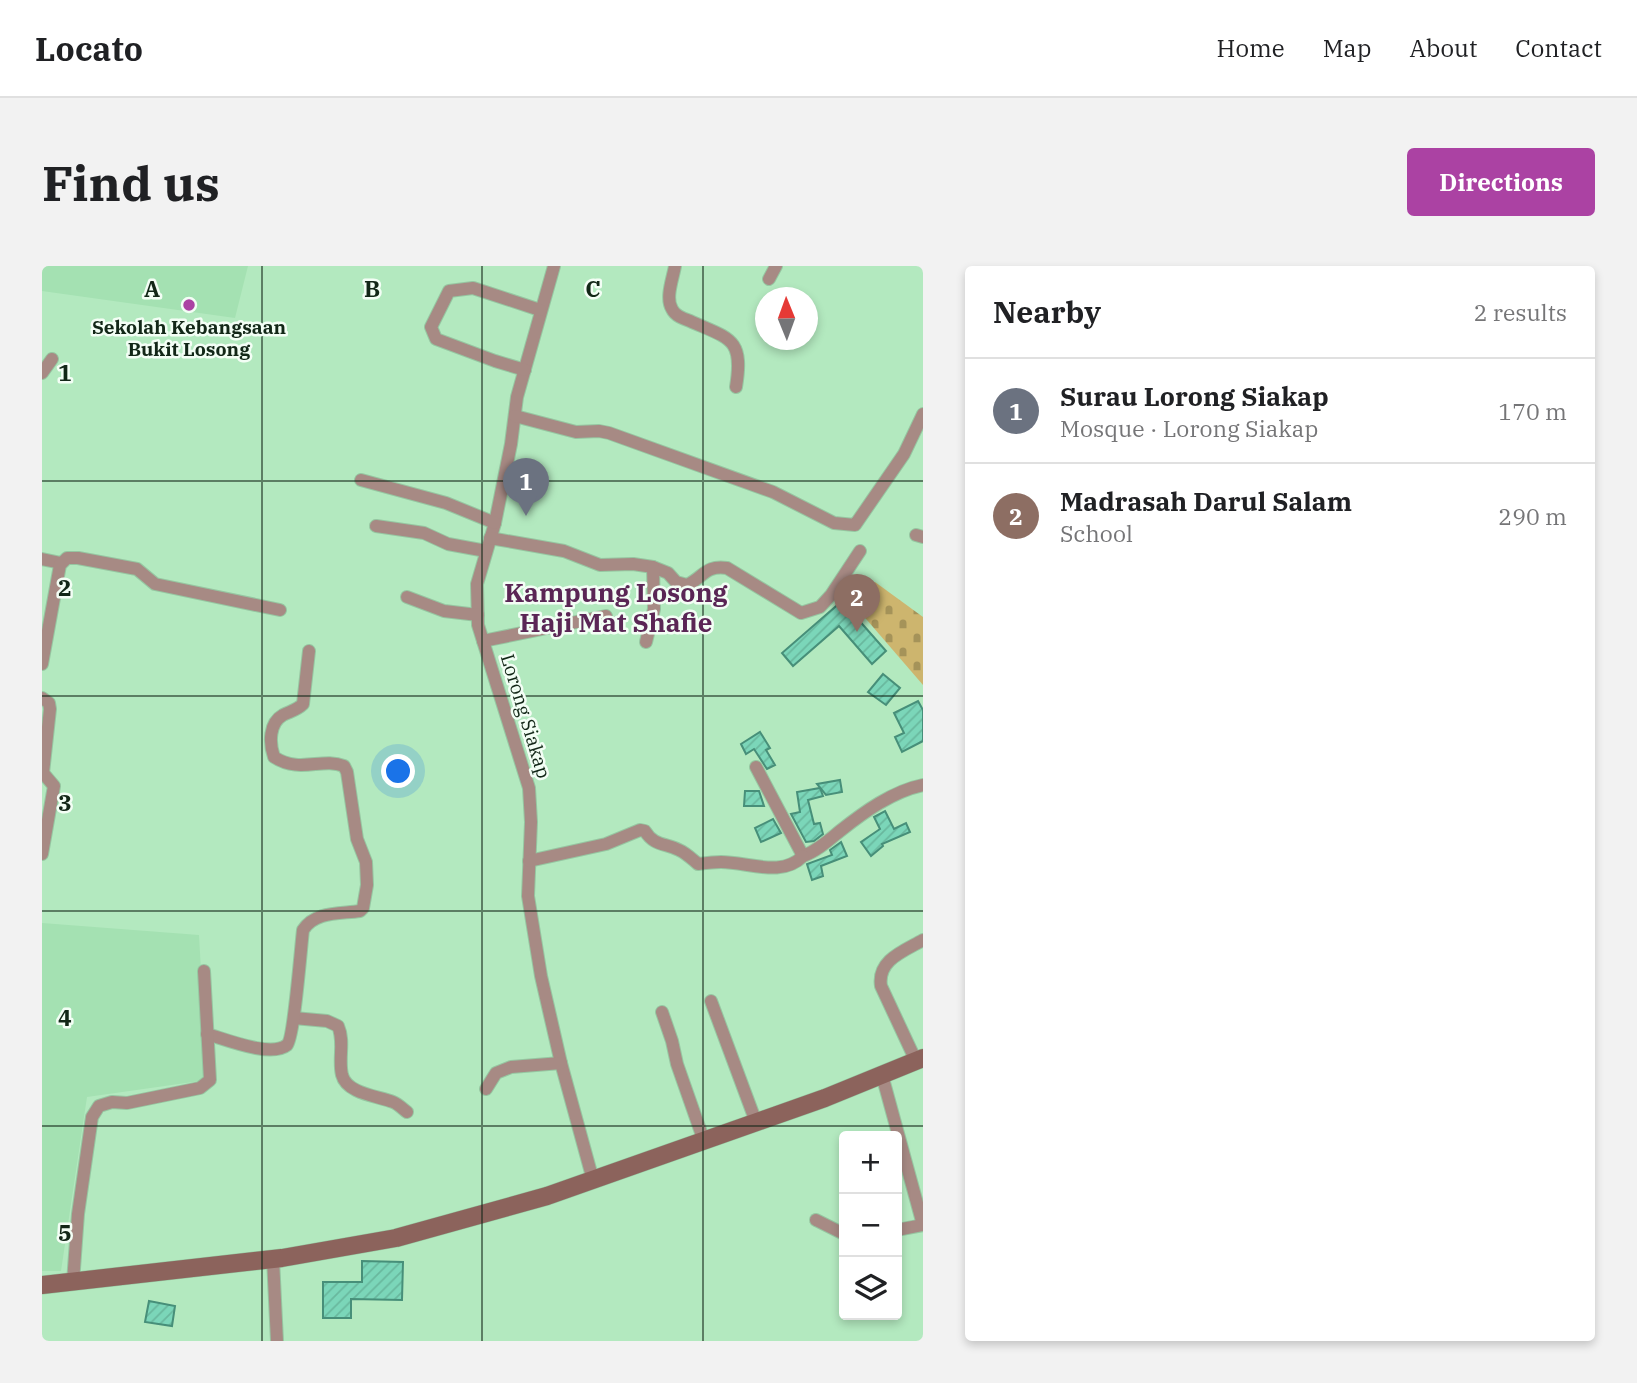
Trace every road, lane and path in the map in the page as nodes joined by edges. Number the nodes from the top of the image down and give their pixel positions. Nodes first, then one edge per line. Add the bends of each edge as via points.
1 (554, 266) edge
2 (675, 266) edge
3 (776, 266) edge
4 (769, 279) dead end
5 (540, 310) junction
6 (52, 359) dead end
7 (525, 370) junction
8 (42, 373) edge
9 (736, 387) dead end
10 (923, 414) edge
11 (515, 416) junction
12 (361, 480) dead end
13 (495, 523) junction
14 (376, 526) dead end
15 (488, 545) junction
16 (860, 551) dead end
17 (42, 559) edge
18 (61, 563) junction
19 (653, 567) junction
20 (407, 597) dead end
21 (280, 610) dead end
22 (478, 615) junction
23 (607, 615) dead end
24 (483, 641) junction
25 (646, 642) dead end
26 (309, 651) dead end
27 (42, 664) edge
28 (42, 698) edge
29 (756, 767) dead end
30 (923, 785) edge
31 (42, 854) edge
32 (803, 856) junction
33 (529, 861) junction
34 (923, 940) edge
35 (204, 971) dead end
36 (711, 1002) dead end
37 (662, 1012) dead end
38 (293, 1018) junction
39 (207, 1034) junction
40 (920, 1059) edge
41 (561, 1063) junction
42 (882, 1075) junction
43 (486, 1089) dead end
44 (407, 1112) dead end
45 (756, 1122) junction
46 (704, 1141) junction
47 (593, 1180) junction
48 (816, 1220) dead end
49 (923, 1225) edge
50 (902, 1229) edge
51 (839, 1232) edge
52 (273, 1259) junction
53 (73, 1282) junction
54 (42, 1285) edge
55 (277, 1341) edge

1 - 5 street, Lorong Siakap
2 - 9 street via 671,309 727,338 740,363
3 - 4 street
5 - 7 street, Lorong Siakap
5 - 7 street via 463,288 449,291 431,327 436,339
6 - 8 street
7 - 11 street, Lorong Siakap
10 - 11 street via 904,454 855,525 834,523 773,492 609,433 576,432
11 - 13 street, Lorong Siakap
12 - 13 street via 446,503
13 - 15 street, Lorong Siakap
14 - 15 street via 424,533 448,544
15 - 19 street via 564,551 600,565
15 - 22 street, Lorong Siakap via 477,584
16 - 19 street via 820,607 801,613 727,568 706,570 687,585
17 - 18 street
18 - 21 street via 78,558 136,569 155,584
18 - 27 street
19 - 25 street via 654,609
20 - 22 street via 444,611
22 - 24 street, Lorong Siakap
23 - 24 street
24 - 33 street, Lorong Siakap via 529,788
26 - 38 street via 303,704 280,717 270,745 274,757 282,762 344,766 367,885 360,911 318,916 303,930
28 - 31 street via 50,709 43,773 54,786
29 - 32 street
30 - 32 street via 892,796
32 - 33 street via 797,863 779,868 698,864 679,850 650,840 640,830 606,844
33 - 41 street, Lorong Siakap via 528,896
34 - 40 street via 888,961 880,979
35 - 39 street
36 - 45 street
37 - 46 street
38 - 39 street via 290,1041 270,1049
38 - 44 street via 338,1026 342,1076 363,1093 395,1102
39 - 53 street via 207,1085 127,1103 112,1102 99,1106 92,1117
40 - 42 street
41 - 43 street via 510,1067 496,1073
41 - 47 street, Lorong Siakap
42 - 45 street
42 - 49 street
45 - 46 street
46 - 47 street
47 - 52 street via 396,1238
48 - 51 street
49 - 50 street
52 - 53 street
52 - 55 street
53 - 54 street

